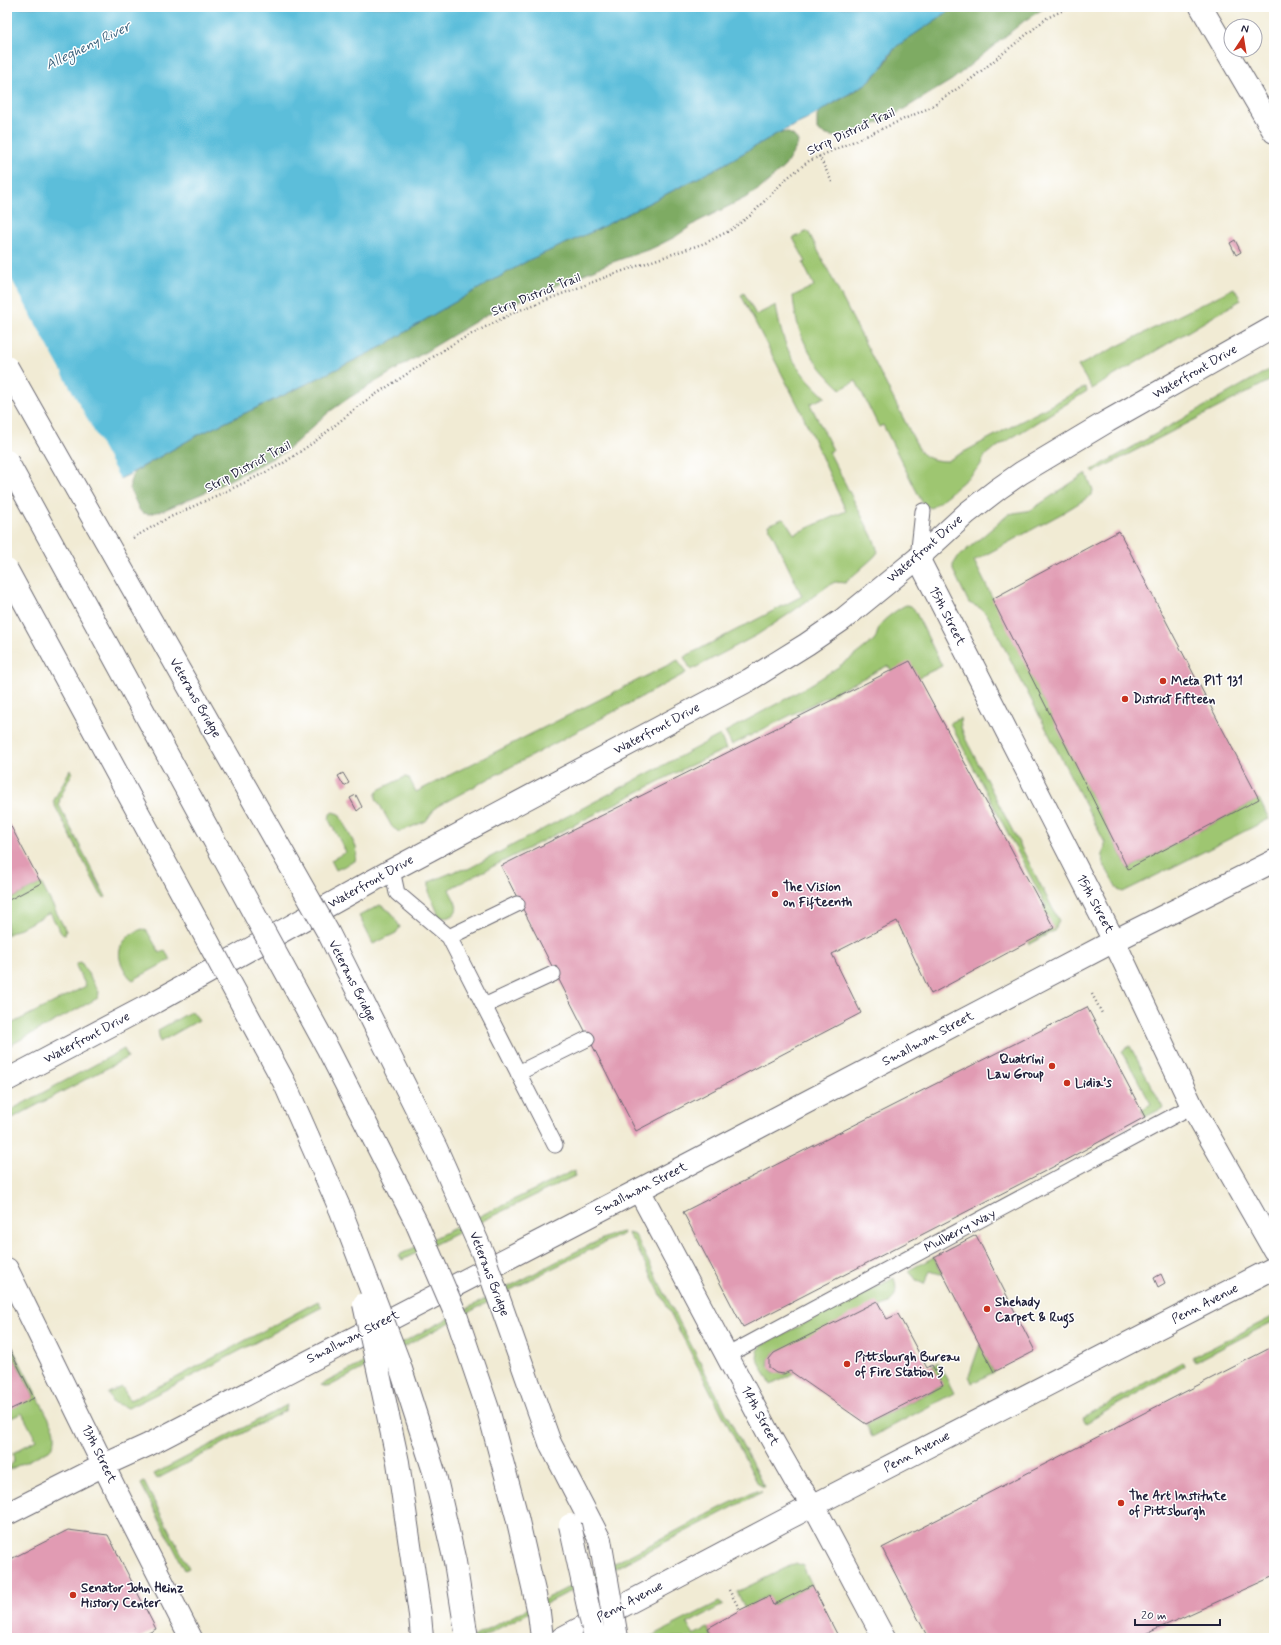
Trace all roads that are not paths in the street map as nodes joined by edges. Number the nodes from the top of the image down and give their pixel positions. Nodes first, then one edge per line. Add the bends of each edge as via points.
1 (1201, 7) edge
2 (1274, 132) edge
3 (1274, 327) edge
4 (7, 367) edge
5 (7, 461) edge
6 (923, 511) dead end
7 (918, 558) junction
8 (7, 570) edge
9 (1274, 861) edge
10 (392, 870) junction
11 (517, 904) dead end
12 (449, 937) junction
13 (1114, 941) junction
14 (553, 974) dead end
15 (484, 1006) junction
16 (587, 1039) dead end
17 (518, 1073) junction
18 (7, 1080) edge
19 (1192, 1106) junction
20 (555, 1145) dead end
21 (639, 1190) junction
22 (341, 1211) junction
23 (1274, 1250) edge
24 (1274, 1268) edge
25 (7, 1269) edge
26 (728, 1355) junction
27 (550, 1443) junction
28 (104, 1465) junction
29 (814, 1506) junction
30 (7, 1514) edge
31 (185, 1636) edge
32 (422, 1638) edge
33 (467, 1638) edge
34 (542, 1638) edge
35 (562, 1638) edge
36 (595, 1638) edge
37 (617, 1638) edge
38 (884, 1638) edge

1 - 2 main road
3 - 7 main road, Waterfront Drive via 1021,473 967,513
4 - 27 main road, Veterans Bridge, bridge via 325,927 436,1148 483,1254
5 - 34 main road, bridge via 328,1049 416,1222 456,1316 488,1409 517,1517 539,1613
6 - 7 lane
7 - 10 main road, Waterfront Drive via 842,620 749,680
7 - 13 main road, 15th Street
8 - 22 main road, bridge via 284,1082
9 - 13 main road, Smallman Street
10 - 12 lane via 397,893
10 - 18 main road, Waterfront Drive via 155,1002
11 - 12 lane
12 - 15 lane
13 - 19 main road, 15th Street
13 - 21 main road, Smallman Street
14 - 15 lane
15 - 17 lane
16 - 17 lane
17 - 20 lane
19 - 23 main road, 15th Street
19 - 26 lane, Mulberry Way
21 - 26 main road, 14th Street
21 - 28 main road, Smallman Street via 148,1445
22 - 32 main road, bridge via 368,1316 398,1462
22 - 33 main road, bridge via 398,1360 435,1475 455,1562
24 - 29 main road, Penn Avenue
25 - 28 main road, 13th Street
26 - 29 main road, 14th Street via 796,1482
27 - 36 main road, Veterans Bridge, bridge
27 - 37 main road, bridge via 600,1540
28 - 30 main road, Smallman Street
28 - 31 main road, 13th Street
29 - 35 main road, Penn Avenue
29 - 38 main road, 14th Street

